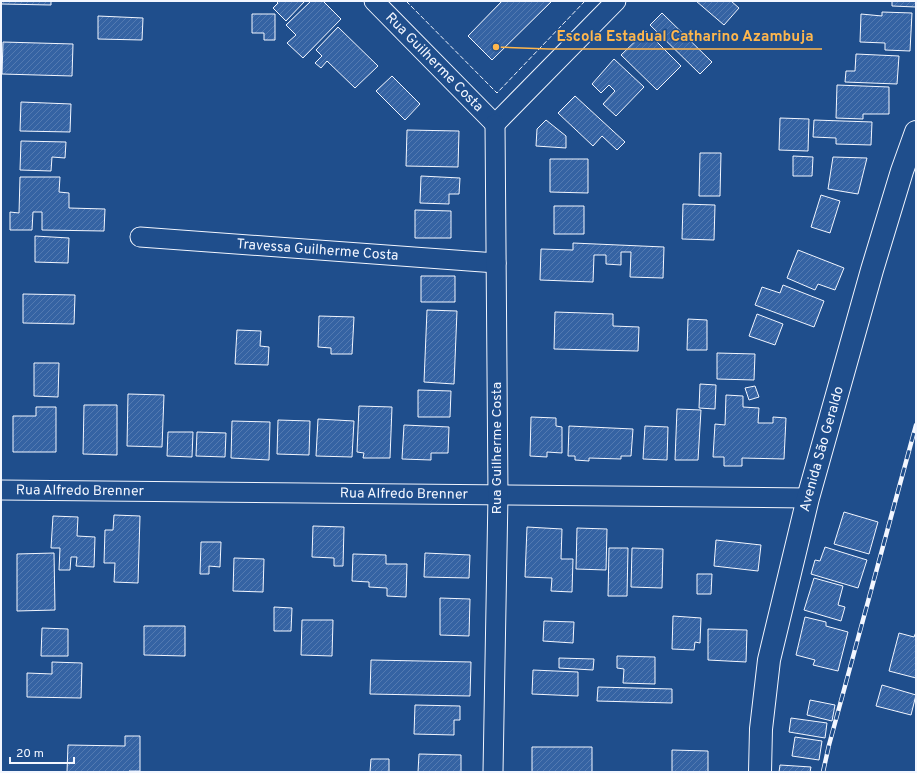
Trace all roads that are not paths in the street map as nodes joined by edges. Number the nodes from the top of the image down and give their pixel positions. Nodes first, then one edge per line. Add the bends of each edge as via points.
1 (374, 1) edge
2 (616, 1) edge
3 (495, 124) junction
4 (916, 132) edge
5 (140, 237) dead end
6 (496, 263) junction
7 (1, 490) edge
8 (498, 495) junction
9 (808, 498) junction
10 (493, 772) edge
11 (760, 772) edge

1 - 3 street, Rua Guilherme Costa
2 - 3 street, Rua Guilherme Costa
3 - 6 street, Rua Guilherme Costa
4 - 9 street, Avenida São Geraldo via 874,262
5 - 6 street, Travessa Guilherme Costa
6 - 8 street, Rua Guilherme Costa
7 - 8 street, Rua Alfredo Brenner
8 - 9 street, Rua Alfredo Brenner
8 - 10 street, Rua Guilherme Costa
9 - 11 street, Avenida São Geraldo via 768,660 761,729

